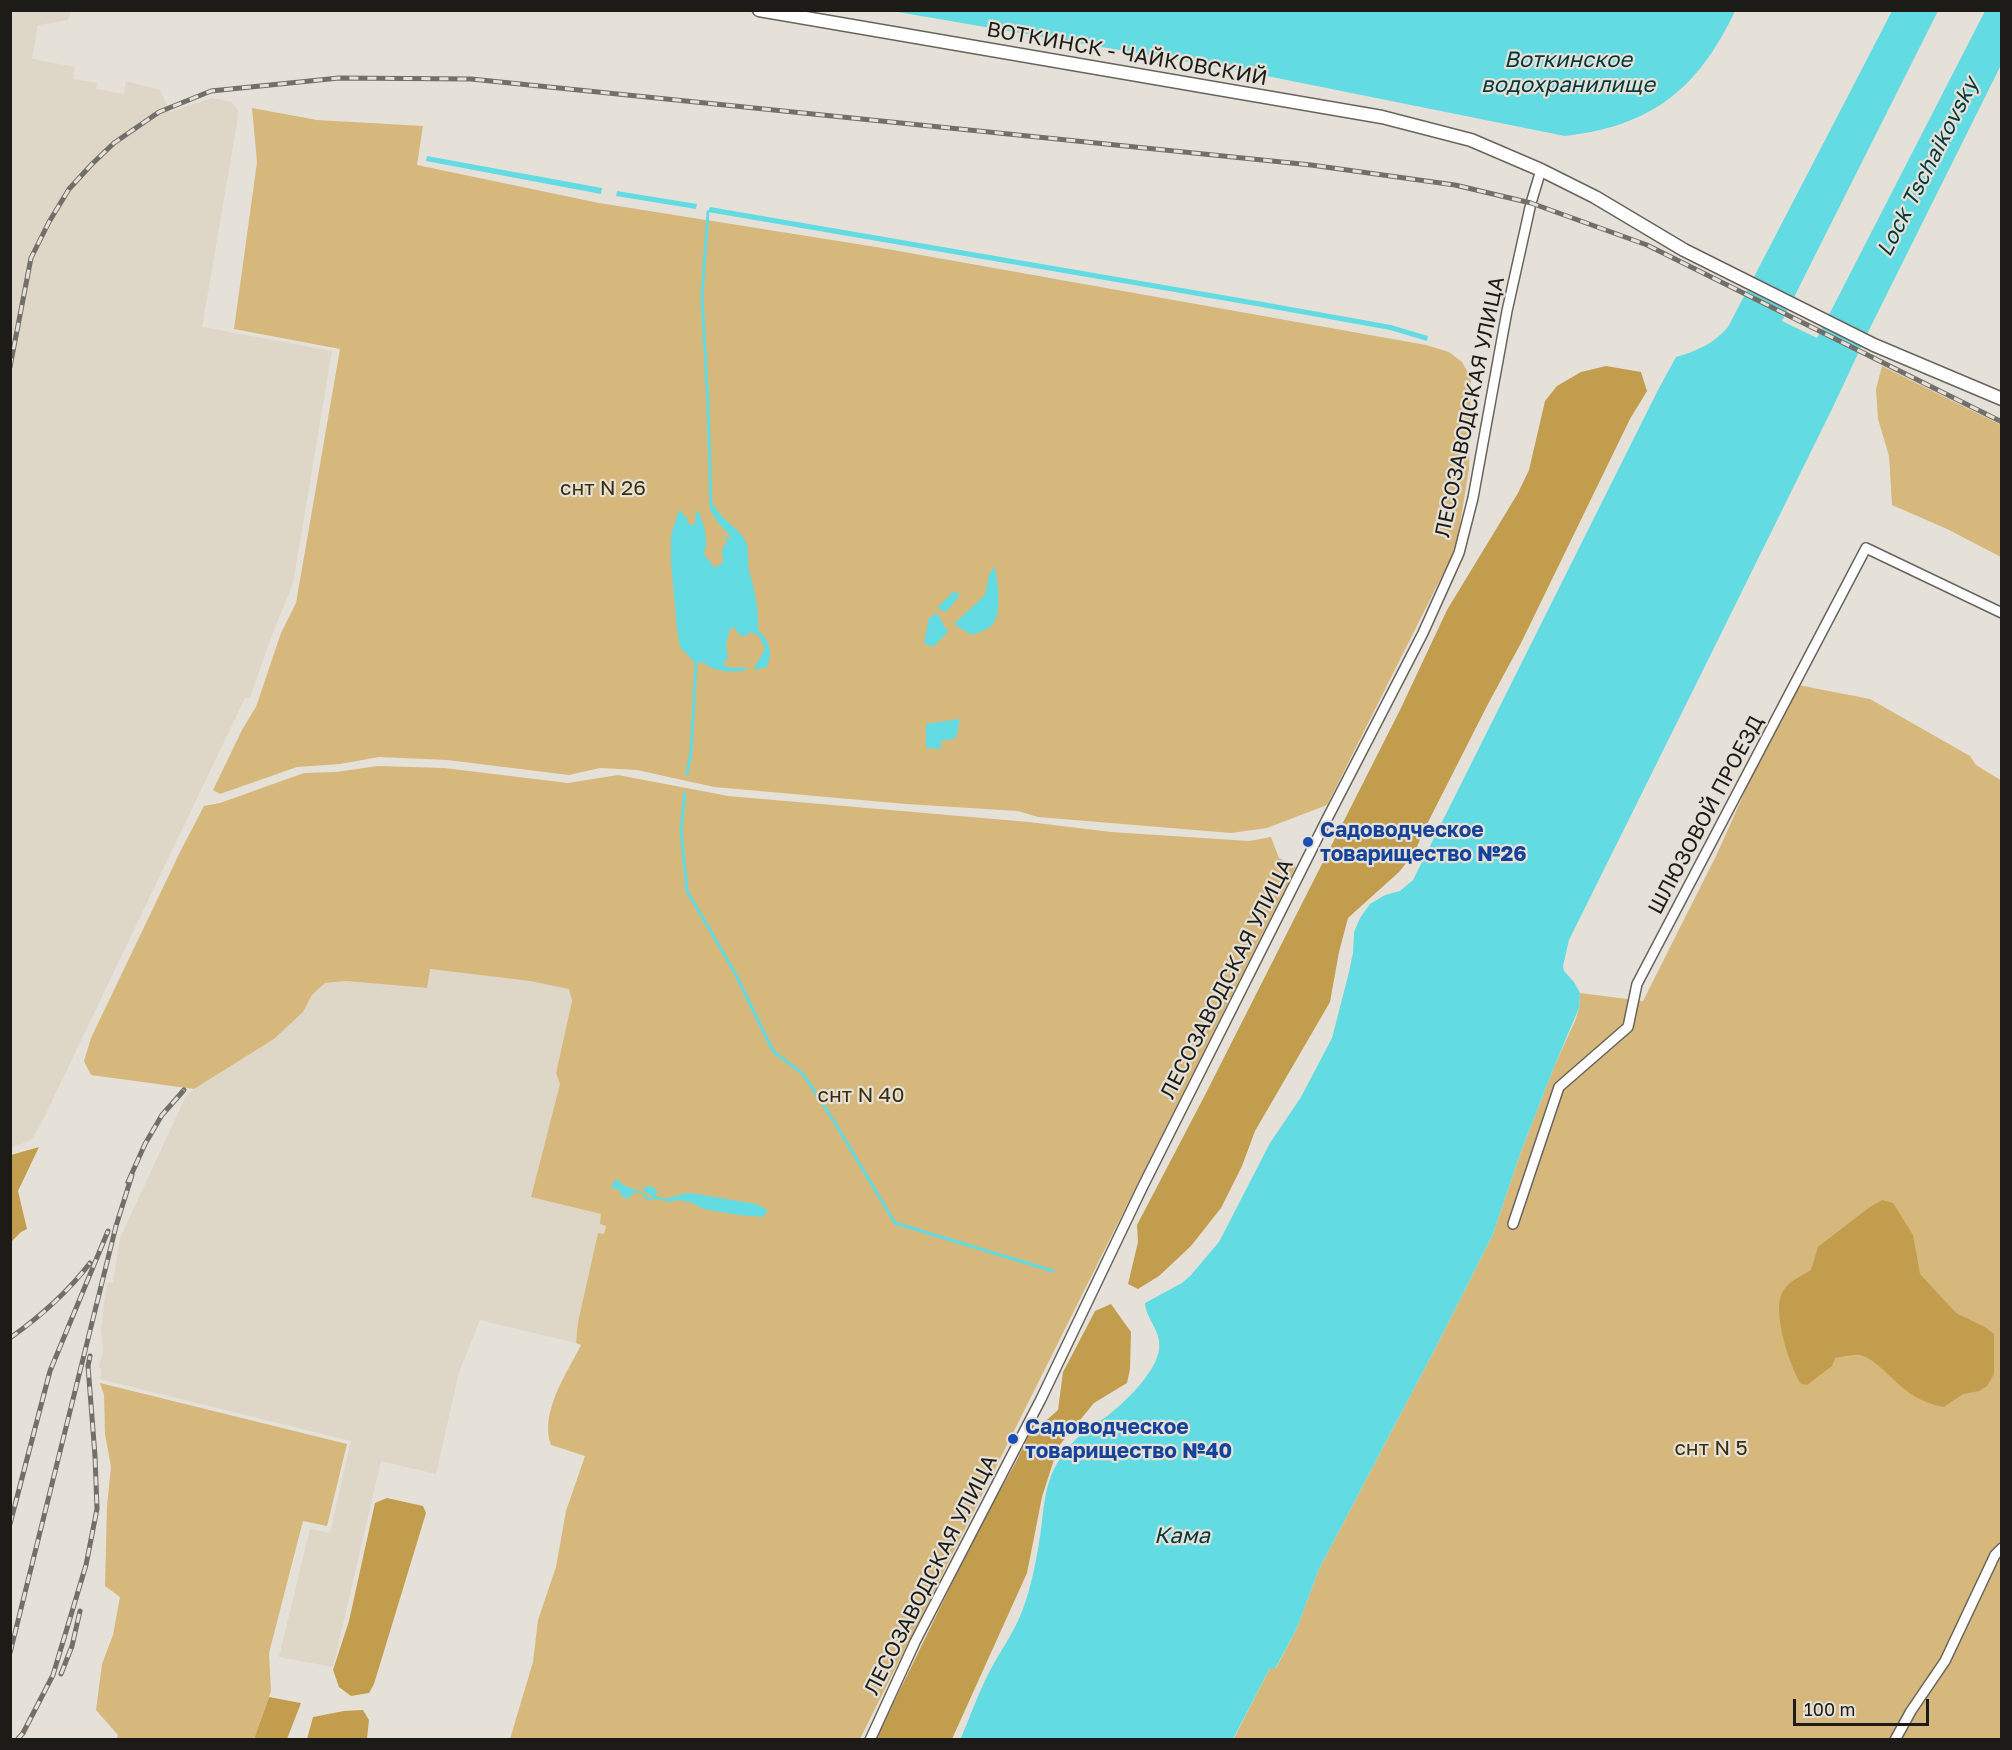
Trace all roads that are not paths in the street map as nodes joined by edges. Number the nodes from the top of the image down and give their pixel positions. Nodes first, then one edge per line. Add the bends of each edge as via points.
1 (759, 10) edge
2 (1541, 170) junction
3 (2001, 399) edge
4 (2001, 613) edge
5 (1514, 1224) dead end
6 (2001, 1548) edge
7 (870, 1740) edge
8 (1895, 1740) edge

1 - 2 main road, ВОТКИНСК - ЧАЙКОВСКИЙ via 1382,117 1471,140
2 - 3 main road, ВОТКИНСК - ЧАЙКОВСКИЙ via 1596,197 1684,250 1874,345
2 - 7 street, ЛЕСОЗАВОДСКАЯ УЛИЦА via 1507,311 1473,498 1459,553 1423,633 915,1642
4 - 5 street, ШЛЮЗОВОЙ ПРОЕЗД via 1866,548 1637,984 1628,1027 1559,1087
6 - 8 street via 1945,1661

